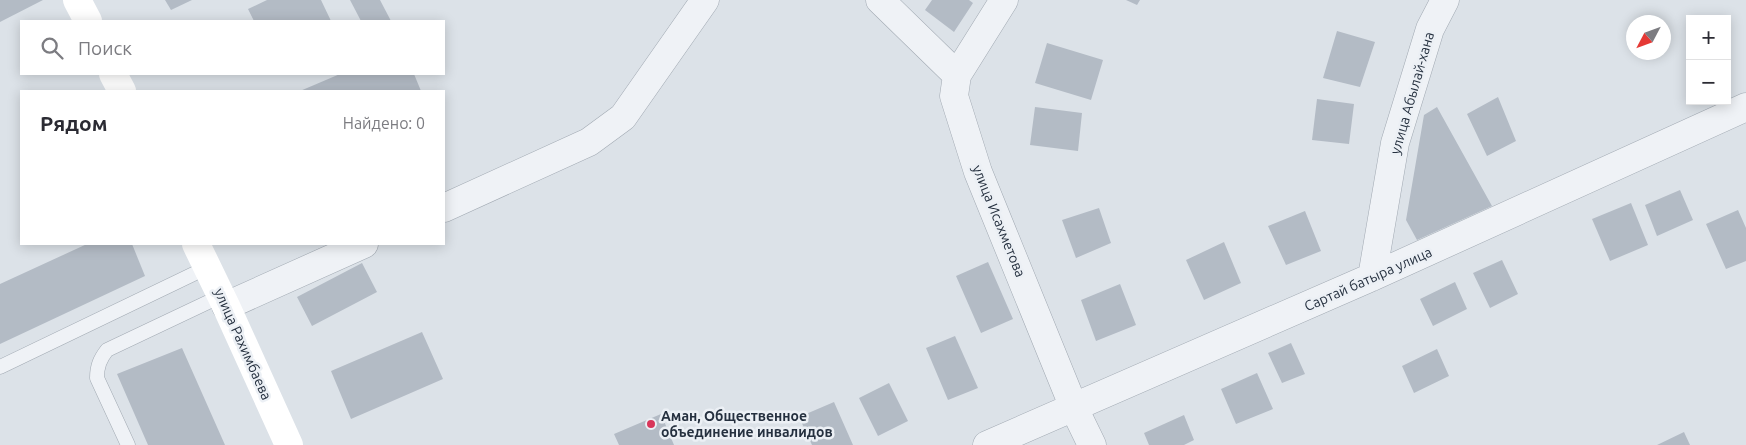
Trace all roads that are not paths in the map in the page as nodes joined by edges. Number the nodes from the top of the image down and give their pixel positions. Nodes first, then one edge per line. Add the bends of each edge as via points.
1 (77, 0) edge
2 (705, 0) edge
3 (880, 0) edge
4 (1004, 0) edge
5 (1445, 0) edge
6 (87, 20) edge
7 (957, 74) junction
8 (114, 75) edge
9 (121, 90) edge
10 (1746, 107) edge
11 (445, 208) edge
12 (362, 245) edge
13 (202, 256) edge
14 (1372, 277) junction
15 (224, 301) junction
16 (0, 367) edge
17 (1074, 408) junction
18 (128, 445) edge
19 (289, 445) edge
20 (987, 445) edge
21 (1092, 445) edge

1 - 6 street
2 - 11 street via 623,116 589,142
3 - 7 street
4 - 7 street, улица Исахметова
5 - 14 street, улица Абылай-хана via 1430,29 1395,143
7 - 17 street, улица Исахметова via 954,96 978,172
8 - 9 street
10 - 14 street, Сартай батыра улица
12 - 15 street
13 - 15 street, улица Рахимбаева
13 - 16 lane
14 - 17 street, Сартай батыра улица
15 - 18 lane via 107,350 101,358 97,378
15 - 19 street, улица Рахимбаева
17 - 20 street, Сартай батыра улица
17 - 21 street, улица Исахметова

